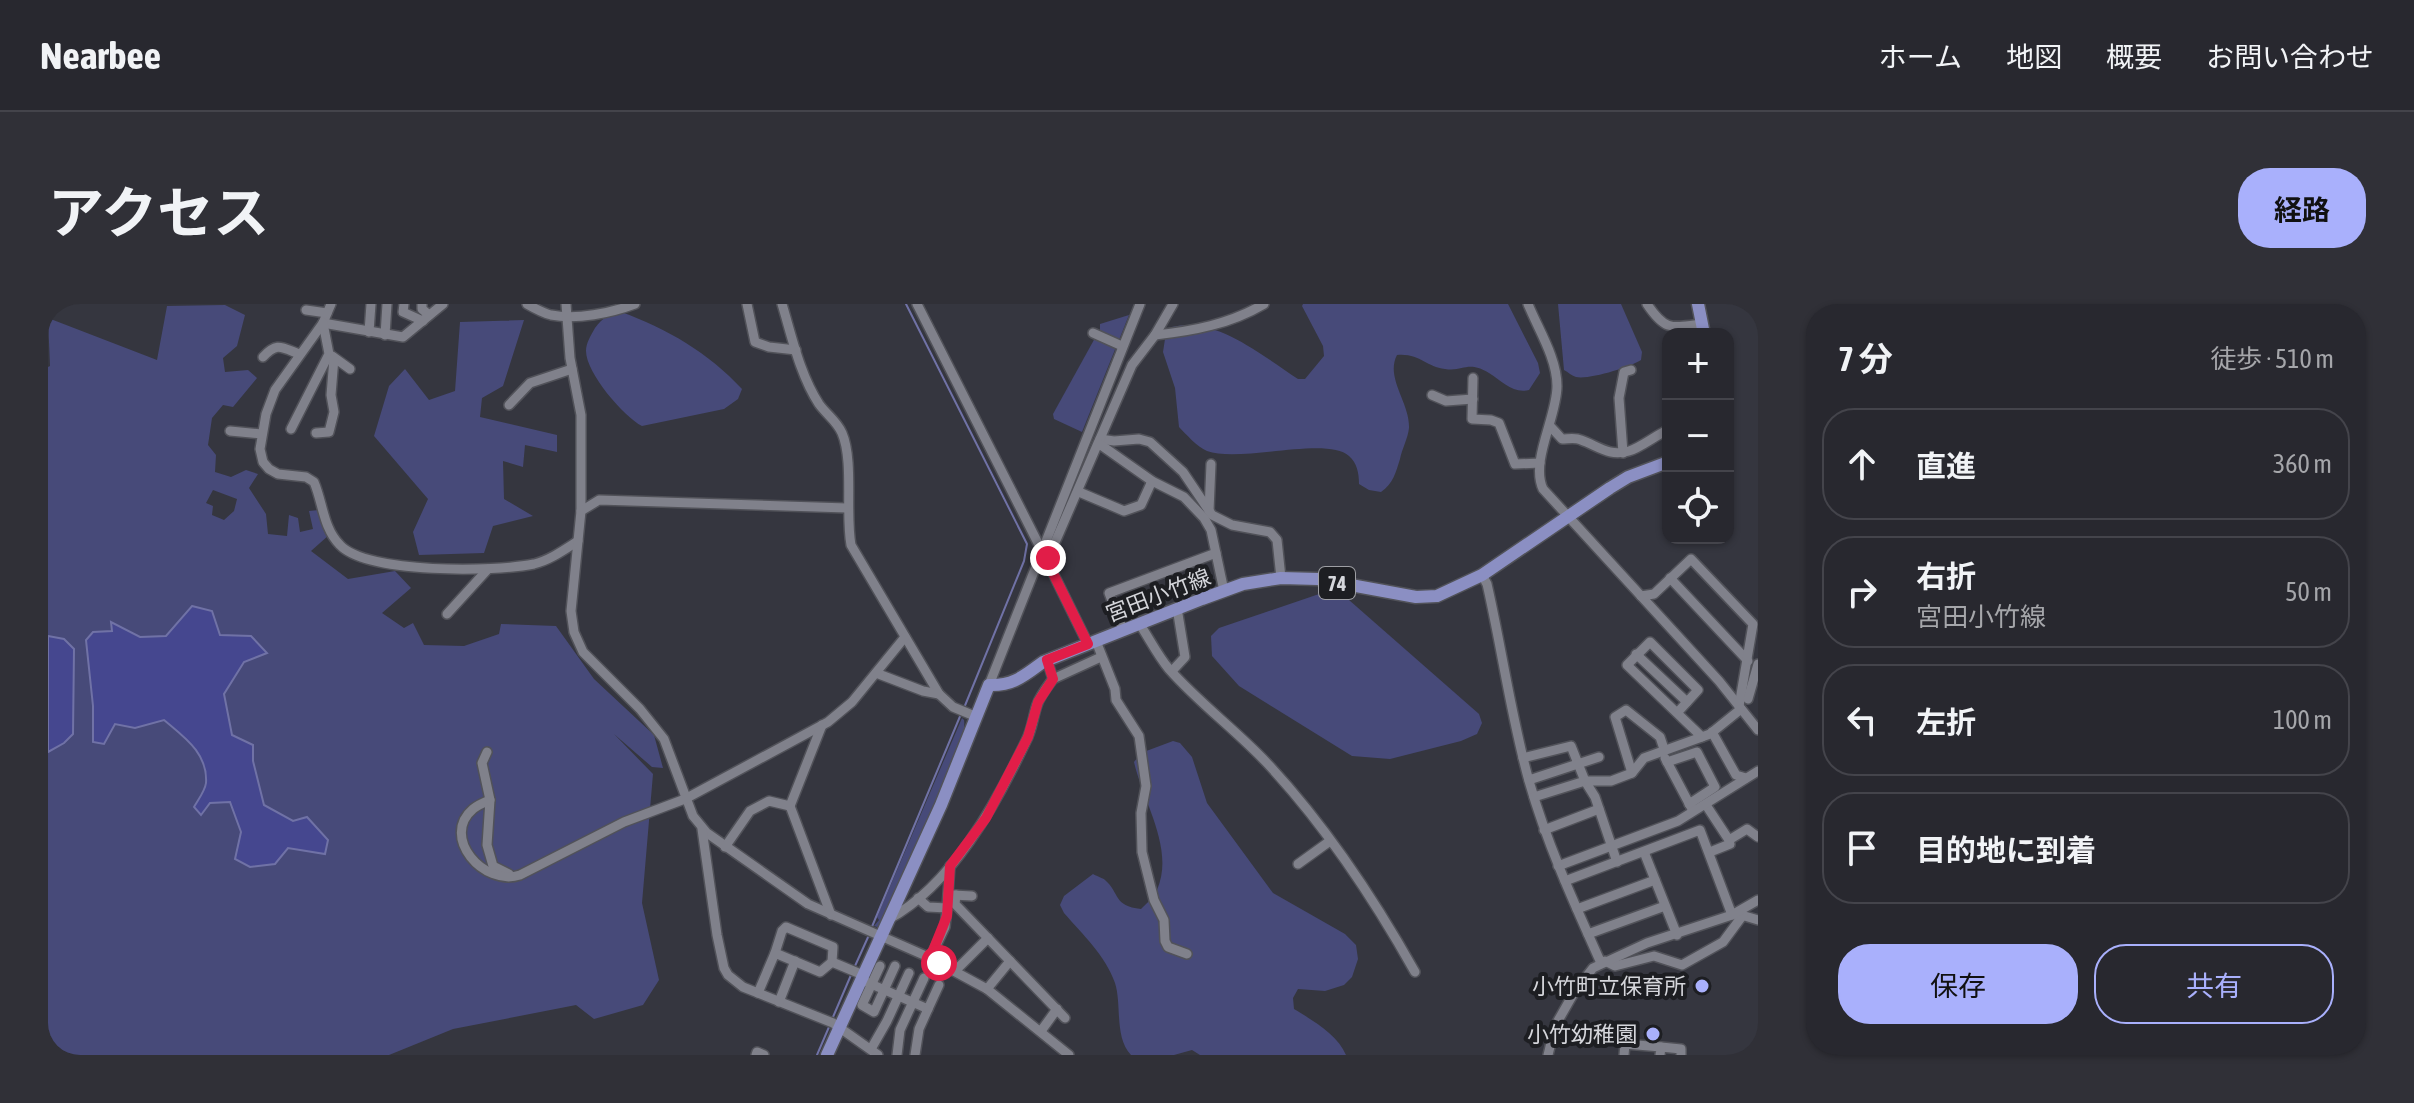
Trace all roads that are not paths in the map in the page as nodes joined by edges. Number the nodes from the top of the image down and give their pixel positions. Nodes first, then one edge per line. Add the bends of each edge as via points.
1 (371, 304) edge
2 (387, 304) edge
3 (404, 304) edge
4 (422, 304) edge
5 (443, 304) edge
6 (527, 304) edge
7 (566, 304) edge
8 (635, 304) edge
9 (747, 304) edge
10 (782, 304) edge
11 (917, 304) edge
12 (1140, 304) edge
13 (1173, 304) edge
14 (1264, 304) edge
15 (1528, 304) edge
16 (1647, 304) edge
17 (1698, 304) edge
18 (329, 308) edge
19 (306, 310) dead end
20 (566, 315) junction
21 (426, 318) junction
22 (323, 323) junction
23 (1686, 328) edge
24 (1703, 328) edge
25 (369, 332) junction
26 (1095, 334) dead end
27 (385, 335) junction
28 (1155, 335) junction
29 (1122, 346) junction
30 (796, 350) junction
31 (299, 354) junction
32 (332, 356) junction
33 (263, 357) dead end
34 (350, 369) dead end
35 (572, 369) junction
36 (1631, 370) dead end
37 (1473, 378) dead end
38 (1432, 395) dead end
39 (1473, 399) junction
40 (509, 405) dead end
41 (1550, 426) junction
42 (291, 429) dead end
43 (230, 431) dead end
44 (316, 433) dead end
45 (1662, 433) edge
46 (262, 434) junction
47 (1087, 437) junction
48 (1099, 441) junction
49 (1623, 453) junction
50 (1540, 463) junction
51 (1211, 464) dead end
52 (1662, 464) edge
53 (1152, 481) junction
54 (581, 483) junction
55 (1079, 492) junction
56 (599, 500) junction
57 (847, 508) junction
58 (581, 511) junction
59 (1208, 517) junction
60 (1568, 517) junction
61 (578, 541) junction
62 (1042, 551) junction
63 (1216, 553) junction
64 (488, 569) junction
65 (1482, 575) junction
66 (1281, 578) junction
67 (1670, 578) junction
68 (1224, 591) junction
69 (1641, 596) junction
70 (1177, 608) junction
71 (447, 614) dead end
72 (1139, 623) junction
73 (1123, 630) junction
74 (905, 637) junction
75 (1092, 642) junction
76 (1636, 654) junction
77 (1101, 657) junction
78 (1047, 660) junction
79 (1753, 662) edge
80 (1172, 671) junction
81 (876, 673) junction
82 (1053, 679) junction
83 (989, 685) junction
84 (939, 694) junction
85 (1753, 699) edge
86 (1687, 702) junction
87 (1740, 707) junction
88 (1677, 713) junction
89 (977, 717) junction
90 (822, 725) junction
91 (1758, 730) edge
92 (1712, 732) junction
93 (1697, 740) junction
94 (1664, 749) junction
95 (487, 752) dead end
96 (1599, 757) dead end
97 (1523, 758) junction
98 (1667, 762) junction
99 (1579, 763) junction
100 (1758, 771) edge
101 (1632, 773) junction
102 (1746, 778) junction
103 (1529, 780) junction
104 (1585, 781) junction
105 (1534, 797) junction
106 (685, 799) junction
107 (490, 800) junction
108 (1706, 805) junction
109 (790, 806) junction
110 (1691, 808) junction
111 (1599, 809) junction
112 (702, 829) junction
113 (1544, 830) junction
114 (1758, 837) edge
115 (1729, 840) junction
116 (1330, 841) junction
117 (488, 843) junction
118 (725, 847) junction
119 (1611, 847) junction
120 (466, 850) junction
121 (1644, 852) junction
122 (1710, 852) junction
123 (1617, 862) junction
124 (1298, 864) dead end
125 (950, 866) junction
126 (1558, 866) junction
127 (520, 875) junction
128 (1655, 880) junction
129 (1565, 881) junction
130 (953, 895) junction
131 (972, 896) dead end
132 (918, 898) junction
133 (1758, 900) edge
134 (1665, 906) junction
135 (947, 908) junction
136 (1577, 909) junction
137 (831, 915) junction
138 (1737, 915) junction
139 (1758, 920) edge
140 (887, 921) junction
141 (1588, 934) junction
142 (881, 935) junction
143 (1677, 935) junction
144 (988, 938) junction
145 (775, 953) junction
146 (1187, 954) dead end
147 (930, 958) junction
148 (795, 961) junction
149 (1010, 961) junction
150 (832, 962) junction
151 (1603, 962) junction
152 (880, 966) dead end
153 (895, 966) dead end
154 (955, 971) junction
155 (1415, 972) dead end
156 (909, 973) dead end
157 (860, 976) junction
158 (924, 978) dead end
159 (939, 985) dead end
160 (987, 989) junction
161 (884, 990) junction
162 (758, 993) junction
163 (899, 996) junction
164 (779, 1002) junction
165 (913, 1002) junction
166 (928, 1009) junction
167 (1057, 1009) junction
168 (874, 1012) junction
169 (1065, 1018) dead end
170 (887, 1021) junction
171 (833, 1024) junction
172 (902, 1026) junction
173 (920, 1027) junction
174 (1041, 1031) junction
175 (1660, 1051) edge
176 (875, 1052) edge
177 (756, 1055) edge
178 (764, 1055) edge
179 (827, 1055) edge
180 (897, 1055) edge
181 (915, 1055) edge
182 (1069, 1055) edge
183 (1548, 1055) edge
184 (1624, 1055) edge
185 (1681, 1055) edge

1 - 25 street
2 - 27 street
3 - 21 street via 403,312
4 - 21 street
5 - 21 street
6 - 20 street
7 - 20 street
8 - 20 street
9 - 30 street via 755,342
10 - 30 street
11 - 62 street
12 - 29 street
13 - 28 street
14 - 28 street via 1219,324
15 - 41 street via 1555,369 1557,395
16 - 23 street via 1662,324
17 - 24 main road
18 - 19 street
18 - 22 street
20 - 35 street
21 - 27 street via 403,337
22 - 25 street
22 - 31 street
22 - 32 street
25 - 27 street
26 - 29 street
28 - 48 street via 1132,365
29 - 47 street
30 - 57 street via 820,406 842,434
31 - 33 street via 277,346
31 - 46 street via 275,390
32 - 34 street
32 - 42 street
32 - 44 street via 334,416 329,432
35 - 40 street via 530,383
35 - 54 street via 581,415
36 - 49 street via 1624,372 1619,398
37 - 39 street
38 - 39 street via 1446,401
39 - 50 street via 1472,419 1499,423 1515,464
41 - 49 street via 1562,439
41 - 50 street
43 - 46 street
45 - 49 street
46 - 64 street via 266,466 278,474 311,479 330,530 353,556 428,568
47 - 48 street
47 - 62 street
48 - 53 street
48 - 55 street
48 - 59 street via 1150,442 1183,472
50 - 60 street via 1543,489
51 - 59 street
52 - 60 main road, 宮田小竹線 / 74 via 1628,477
53 - 55 street via 1141,505 1124,511
53 - 59 street
54 - 56 street
54 - 58 street
55 - 75 street via 1047,561
56 - 57 street
56 - 58 street
57 - 74 street via 851,545
58 - 61 street
59 - 63 street
59 - 66 street via 1270,532 1277,540
60 - 65 main road, 宮田小竹線 / 74
60 - 69 street
61 - 64 street via 546,560
61 - 106 street via 571,611 576,640 664,739
62 - 83 street
63 - 68 street
63 - 73 street via 1109,593
64 - 71 street
65 - 66 main road, 宮田小竹線 / 74 via 1428,597
65 - 97 street
66 - 68 main road, 宮田小竹線 / 74
67 - 69 street via 1654,594
67 - 79 street
67 - 79 street via 1691,559 1753,624
68 - 70 main road, 宮田小竹線 / 74
69 - 87 street
70 - 72 main road, 宮田小竹線 / 74
70 - 80 street via 1185,657
72 - 73 main road, 宮田小竹線 / 74
72 - 80 street
73 - 75 main road, 宮田小竹線 / 74
74 - 81 street
74 - 84 street
75 - 77 street
75 - 78 main road, 宮田小竹線 / 74
76 - 86 street
76 - 86 street via 1650,642 1698,690
76 - 88 street via 1627,665
77 - 82 street
77 - 146 street via 1116,700 1139,736 1146,786 1142,852 1166,927 1165,941
78 - 82 street
78 - 83 main road, 宮田小竹線 / 74 via 1016,682
79 - 85 street
79 - 87 street
80 - 116 street via 1266,762
81 - 84 street
81 - 90 street via 844,711
82 - 125 street via 986,818
83 - 89 main road
84 - 89 street
85 - 87 street
86 - 88 street
87 - 91 street
87 - 92 street
88 - 93 street
89 - 140 main road
90 - 106 street
90 - 109 street
92 - 93 street
92 - 102 street via 1736,775
93 - 94 street
93 - 98 street via 1665,758
94 - 101 street via 1644,758
94 - 101 street via 1660,737 1626,710 1615,717
95 - 107 street via 482,763
96 - 99 street
97 - 99 street via 1571,746
97 - 103 street
98 - 110 street
98 - 110 street via 1697,752 1715,787
99 - 103 street
99 - 104 street
100 - 102 street
101 - 104 street via 1611,781
102 - 108 street
103 - 105 street
104 - 105 street
104 - 111 street
105 - 113 street
106 - 112 street
106 - 127 street via 624,822
107 - 117 street
107 - 120 street via 474,808 466,820
108 - 110 street
108 - 115 street
109 - 118 street via 769,801 750,811
109 - 137 street
110 - 119 street via 1678,821
111 - 113 street
111 - 119 street
112 - 118 street
112 - 162 street via 724,968 735,982
113 - 126 street
114 - 115 street via 1747,829
115 - 122 street
116 - 124 street
116 - 155 street
117 - 120 street via 476,852
117 - 127 street via 493,866
118 - 137 street
119 - 123 street
119 - 126 street
120 - 127 street via 496,876
121 - 122 street via 1700,830
121 - 123 street
121 - 128 street
122 - 138 street
123 - 129 street
125 - 130 street
125 - 132 street
126 - 129 street
128 - 134 street
128 - 136 street
129 - 136 street
130 - 131 street
130 - 135 street
130 - 144 street via 955,904
132 - 135 street via 928,907
132 - 140 street
133 - 138 street
134 - 141 street
134 - 143 street
135 - 147 street via 945,927
136 - 141 street
137 - 142 street
138 - 139 street
138 - 143 street
138 - 151 street via 1723,942 1682,965 1654,956 1615,966
140 - 142 main road
141 - 151 street
142 - 147 street
142 - 157 main road
143 - 151 street
144 - 149 street
144 - 154 street
145 - 148 street
145 - 150 street via 786,927 833,947
145 - 162 street
147 - 154 street
148 - 150 street via 820,972
148 - 164 street
149 - 160 street
149 - 167 street
150 - 157 street
151 - 183 street via 1585,977 1568,1004 1550,1038
152 - 157 street
153 - 161 street
154 - 160 street
156 - 163 street
157 - 161 street
157 - 168 street via 862,1005
157 - 171 main road
158 - 165 street
159 - 166 street
160 - 174 street
161 - 163 street
161 - 168 street
162 - 164 street
163 - 165 street
163 - 170 street
164 - 171 street
165 - 166 street
165 - 172 street
166 - 173 street
167 - 169 street
167 - 174 street
168 - 170 street
170 - 172 street
170 - 176 street
171 - 176 street
171 - 179 main road
172 - 173 street
172 - 180 street
173 - 181 street
174 - 182 street
175 - 184 street via 1625,1044
175 - 185 street via 1681,1049
177 - 178 street

